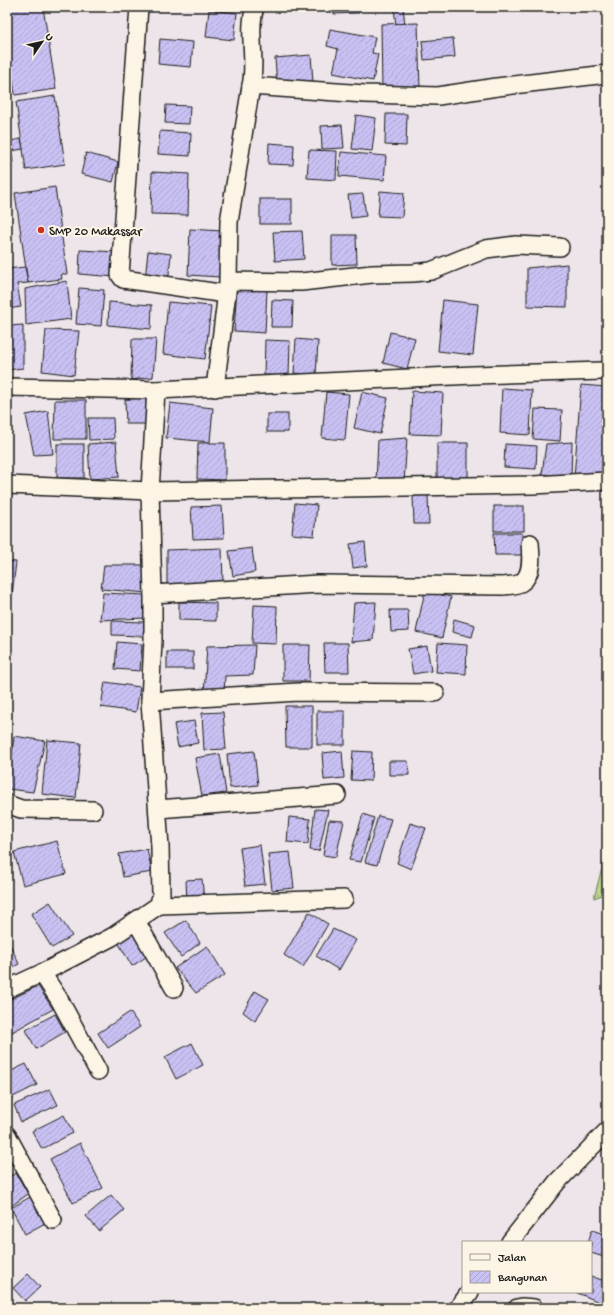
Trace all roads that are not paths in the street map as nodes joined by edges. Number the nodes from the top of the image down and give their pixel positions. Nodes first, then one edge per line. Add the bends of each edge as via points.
1 (139, 7) edge
2 (255, 7) edge
3 (607, 74) edge
4 (251, 86) junction
5 (560, 247) dead end
6 (227, 288) junction
7 (603, 371) dead end
8 (7, 387) edge
9 (215, 388) junction
10 (156, 390) junction
11 (607, 480) edge
12 (7, 485) edge
13 (150, 491) junction
14 (530, 543) dead end
15 (153, 594) junction
16 (435, 693) dead end
17 (150, 701) junction
18 (337, 796) dead end
19 (12, 809) edge
20 (158, 809) junction
21 (93, 810) dead end
22 (344, 899) dead end
23 (159, 905) junction
24 (136, 921) junction
25 (42, 973) junction
26 (174, 988) dead end
27 (7, 989) edge
28 (98, 1071) dead end
29 (607, 1131) edge
30 (7, 1135) edge
31 (53, 1220) dead end
32 (511, 1241) edge
33 (469, 1293) edge
34 (458, 1308) edge
35 (517, 1308) edge
36 (534, 1308) edge

1 - 6 street via 120,275 123,279
2 - 4 street via 252,17
3 - 4 street via 438,96
4 - 6 street via 229,222
5 - 6 street via 516,245 486,249 431,271
6 - 9 street
7 - 9 street
8 - 10 street
9 - 10 street
10 - 13 street
11 - 13 street via 525,485
12 - 13 street
13 - 15 street
14 - 15 street via 531,563 527,575 517,584 318,584
15 - 17 street
16 - 17 street via 298,692
17 - 20 street
18 - 20 street
19 - 21 street
20 - 23 street via 162,895
22 - 23 street
23 - 24 street
24 - 25 street via 112,937
24 - 26 street
25 - 27 street
25 - 28 street
29 - 32 street via 557,1182
30 - 31 street
33 - 34 street
35 - 36 street

